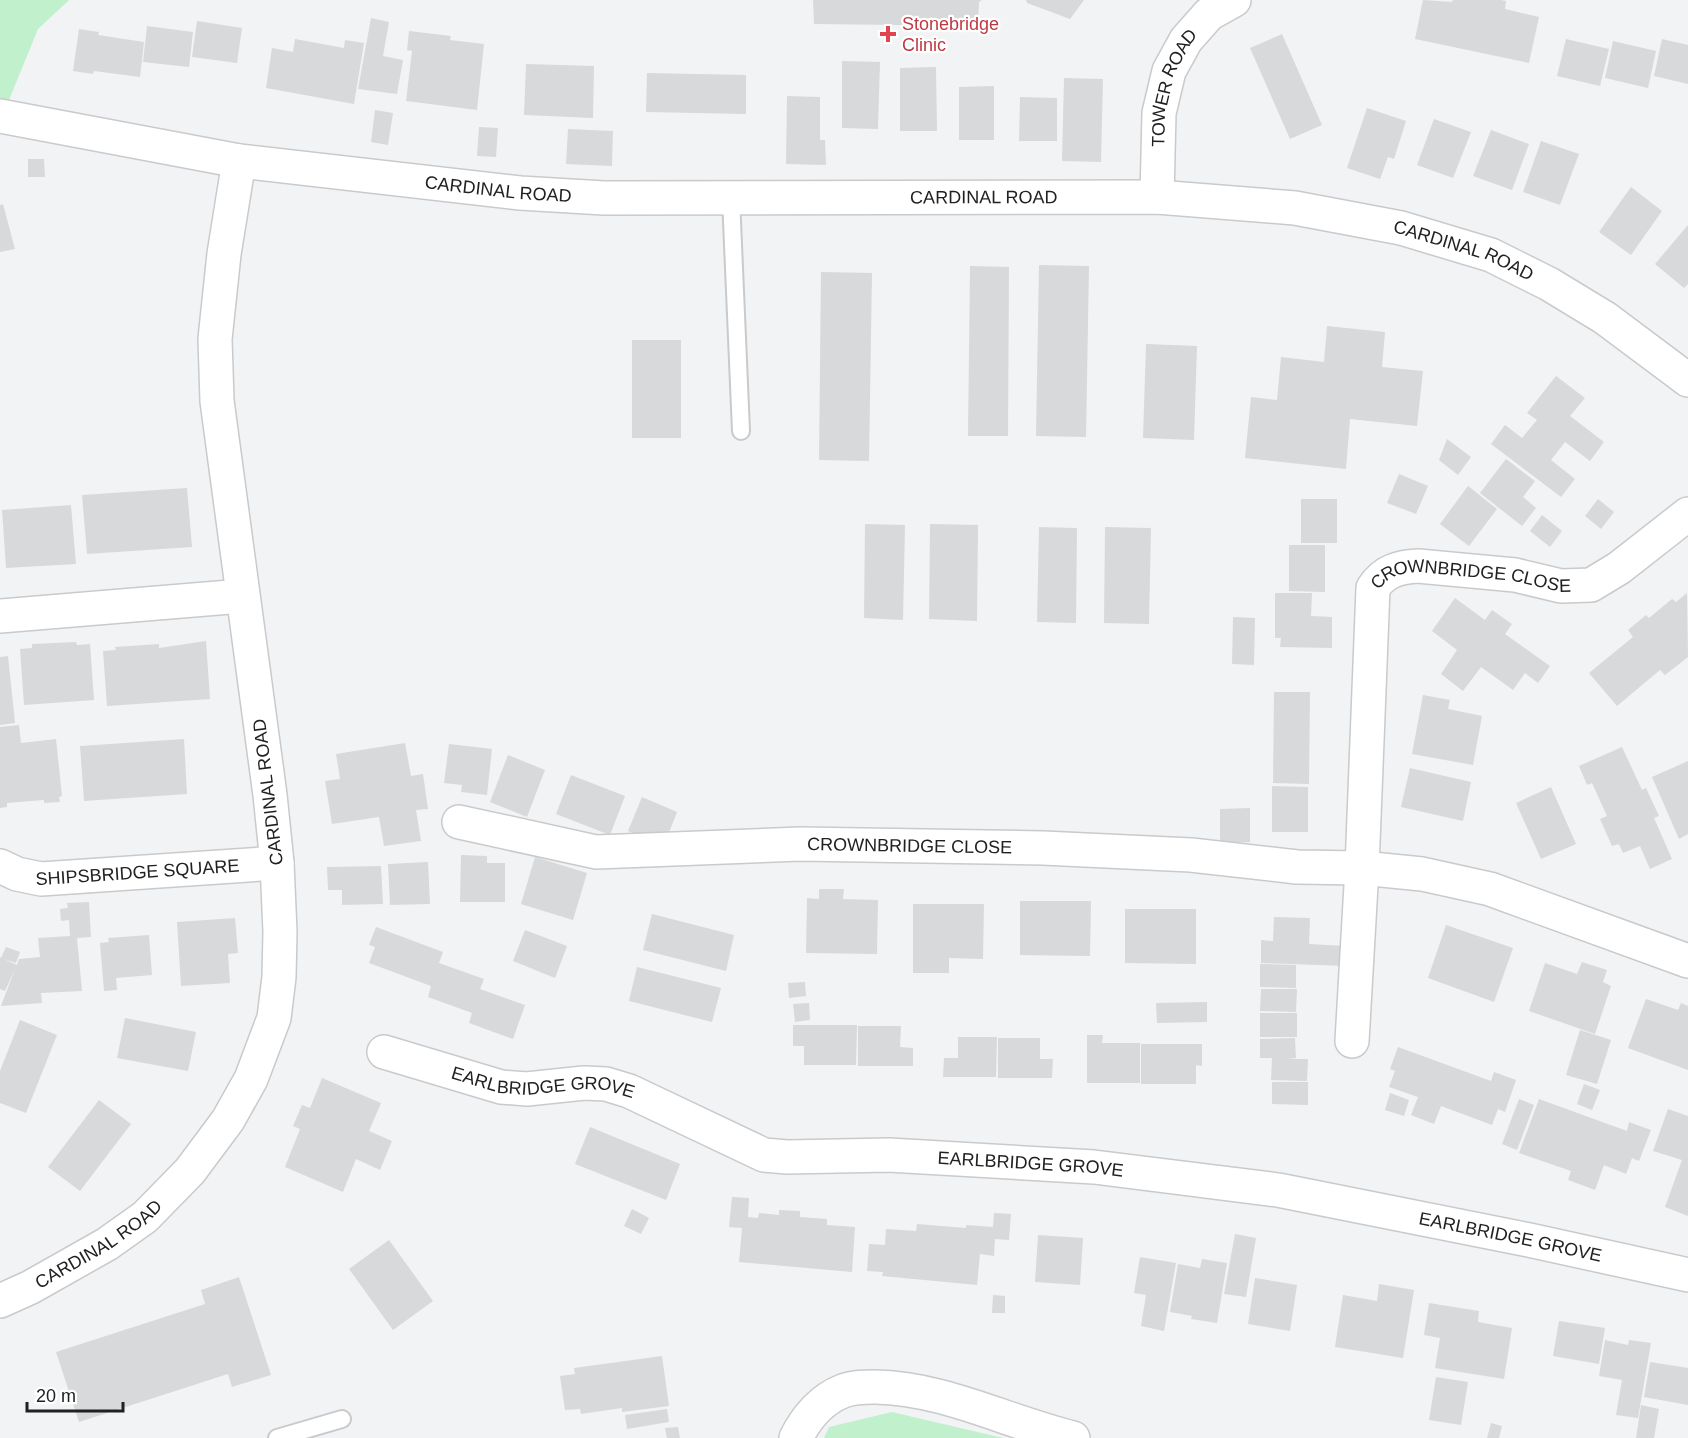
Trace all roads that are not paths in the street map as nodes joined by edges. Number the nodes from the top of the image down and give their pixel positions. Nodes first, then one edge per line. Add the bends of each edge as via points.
1 (1234, 0) edge
2 (0, 116) edge
3 (239, 161) junction
4 (1157, 197) junction
5 (731, 198) junction
6 (1688, 380) edge
7 (741, 431) dead end
8 (1688, 514) edge
9 (242, 596) junction
10 (0, 616) edge
11 (459, 822) dead end
12 (277, 863) junction
13 (1362, 868) junction
14 (6, 876) edge
15 (1688, 961) edge
16 (1352, 1041) dead end
17 (384, 1052) dead end
18 (1688, 1275) edge
19 (0, 1301) edge
20 (342, 1419) dead end
21 (278, 1438) edge
22 (796, 1438) edge
23 (1073, 1438) edge

1 - 4 street, TOWER ROAD via 1209,14 1186,40 1168,71 1159,113
2 - 3 street, CARDINAL ROAD
3 - 5 street, CARDINAL ROAD via 520,193 604,198
3 - 9 street, CARDINAL ROAD via 215,339 217,401
4 - 5 street, CARDINAL ROAD
4 - 6 street, CARDINAL ROAD via 1295,208 1401,228 1491,255 1605,318
5 - 7 lane
8 - 13 street, CROWNBRIDGE CLOSE via 1591,585 1561,586 1515,574 1419,566 1403,567 1379,578 1373,588
9 - 10 street
9 - 12 street, CARDINAL ROAD
11 - 13 street, CROWNBRIDGE CLOSE via 596,852 800,844 1032,848
12 - 14 street, SHIPSBRIDGE SQUARE via 76,878
12 - 19 street, CARDINAL ROAD via 280,932 274,1018 251,1079 228,1120 190,1172 145,1217 107,1244
13 - 15 street, CROWNBRIDGE CLOSE via 1422,874 1490,889
13 - 16 street, CROWNBRIDGE CLOSE
17 - 18 street, EARLBRIDGE GROVE via 501,1087 606,1084 629,1091 764,1155 889,1155 1094,1167 1234,1184
20 - 21 lane
22 - 23 street via 824,1401 844,1390 864,1387 898,1387 948,1398

